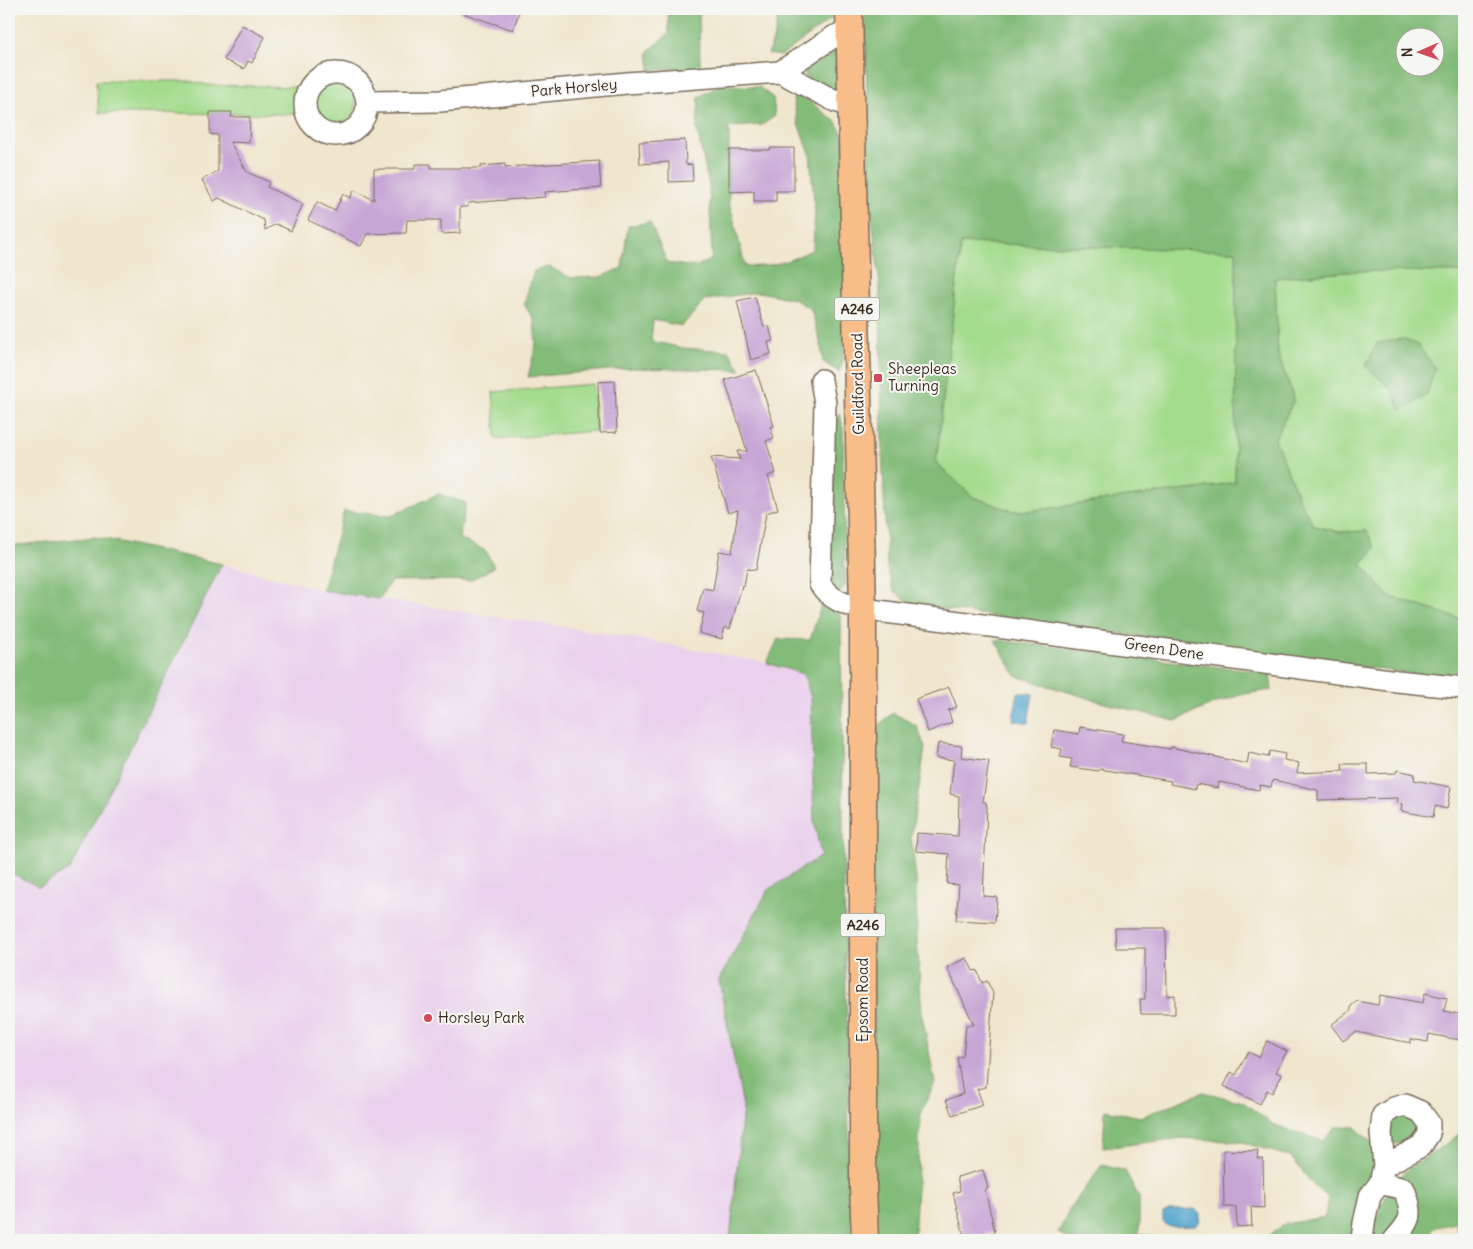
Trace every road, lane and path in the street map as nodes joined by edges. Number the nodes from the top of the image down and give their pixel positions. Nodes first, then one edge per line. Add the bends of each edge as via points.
1 (849, 20) edge
2 (780, 72) junction
3 (367, 102) dead end
4 (851, 106) junction
5 (821, 380) dead end
6 (863, 609) junction
7 (1464, 688) edge
8 (865, 1240) edge
9 (1362, 1240) edge
10 (1394, 1240) edge

1 - 2 street, Park Horsley via 835,36
1 - 4 main road, Guildford Road / A246
2 - 3 street, Park Horsley via 440,101
2 - 4 street
4 - 6 main road, Guildford Road / A246
5 - 6 street, Green Dene via 825,403 820,584 843,604
6 - 7 street, Green Dene
6 - 8 main road, Epsom Road / A246
9 - 10 street via 1370,1196 1382,1175 1404,1189 1409,1203 1409,1223

